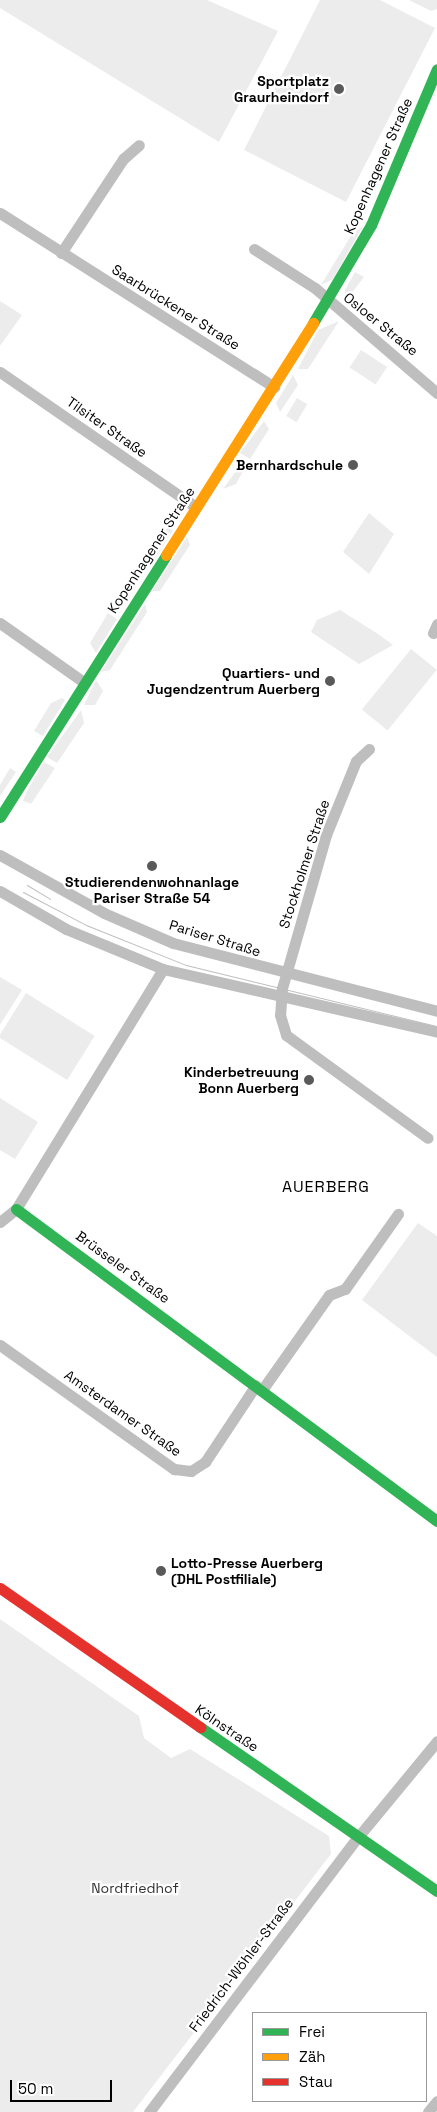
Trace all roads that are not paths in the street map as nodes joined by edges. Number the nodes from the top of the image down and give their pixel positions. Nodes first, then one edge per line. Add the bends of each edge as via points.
1 (437, 69) edge
2 (139, 144) dead end
3 (0, 213) edge
4 (254, 249) dead end
5 (62, 253) junction
6 (328, 299) junction
7 (0, 372) edge
8 (274, 387) junction
9 (437, 393) edge
10 (196, 507) junction
11 (0, 623) edge
12 (85, 683) junction
13 (369, 749) dead end
14 (0, 817) edge
15 (0, 855) edge
16 (0, 892) edge
17 (163, 969) junction
18 (285, 974) junction
19 (280, 994) junction
20 (437, 1011) edge
21 (437, 1032) edge
22 (428, 1138) dead end
23 (16, 1209) junction
24 (398, 1214) dead end
25 (0, 1222) edge
26 (0, 1345) edge
27 (259, 1388) junction
28 (437, 1520) edge
29 (0, 1588) edge
30 (437, 1741) edge
31 (358, 1837) junction
32 (437, 1891) edge
33 (437, 2101) edge
34 (149, 2112) edge
35 (428, 2112) edge

1 - 6 street, Kopenhagener Straße via 371,225
2 - 5 street via 123,160
3 - 5 street, Saarbrückener Straße
4 - 6 street
5 - 8 street, Saarbrückener Straße
6 - 8 street, Kopenhagener Straße
6 - 9 street, Osloer Straße via 386,344
7 - 10 street, Tilsiter Straße
8 - 10 street, Kopenhagener Straße
10 - 12 street, Kopenhagener Straße
11 - 12 street
12 - 14 street, Kopenhagener Straße
13 - 18 street, Stockholmer Straße via 356,761 326,836
15 - 18 street, Pariser Straße via 104,913 173,943
16 - 17 street via 73,932
17 - 19 street
17 - 23 street
18 - 19 street, Stockholmer Straße
18 - 20 street, Pariser Straße
19 - 21 street
19 - 22 street via 286,1035
23 - 25 street
23 - 27 street, Brüsseler Straße
24 - 27 street, Amsterdamer Straße via 345,1289 328,1295
26 - 27 street, Amsterdamer Straße via 174,1468 190,1471 205,1462
27 - 28 street, Brüsseler Straße
29 - 31 street, Kölnstraße
30 - 31 street
31 - 32 street, Kölnstraße
31 - 34 street, Friedrich-Wöhler-Straße
33 - 35 street

